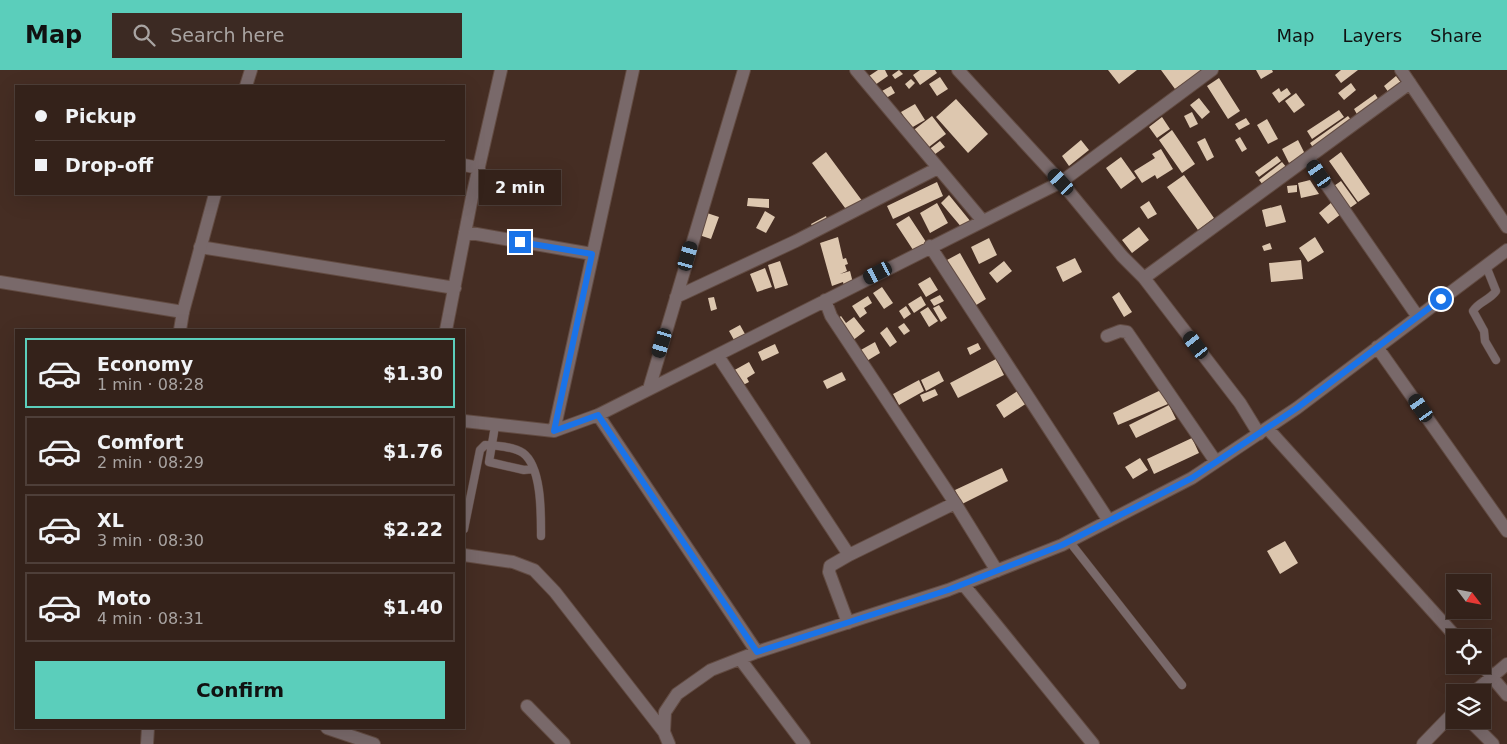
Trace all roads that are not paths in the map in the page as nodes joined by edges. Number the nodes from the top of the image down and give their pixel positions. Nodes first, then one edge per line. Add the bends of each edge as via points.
1 (251, 70) edge
2 (501, 70) edge
3 (633, 70) edge
4 (744, 70) edge
5 (856, 70) edge
6 (958, 70) edge
7 (1212, 70) edge
8 (1401, 70) edge
9 (1410, 83) junction
10 (246, 85) edge
11 (1308, 158) junction
12 (465, 165) edge
13 (479, 168) junction
14 (938, 168) junction
15 (1061, 182) junction
16 (215, 195) edge
17 (982, 220) junction
18 (1507, 228) edge
19 (465, 232) junction
20 (930, 246) junction
21 (200, 247) junction
22 (1507, 250) edge
23 (592, 254) junction
24 (1486, 266) junction
25 (1144, 278) junction
26 (0, 282) edge
27 (455, 288) junction
28 (676, 297) junction
29 (825, 300) junction
30 (183, 312) junction
31 (1418, 317) junction
32 (180, 329) edge
33 (446, 329) edge
34 (1107, 336) dead end
35 (1377, 347) junction
36 (718, 356) junction
37 (1496, 360) dead end
38 (650, 389) junction
39 (598, 415) junction
40 (465, 421) edge
41 (495, 426) junction
42 (554, 431) junction
43 (1263, 431) junction
44 (491, 445) junction
45 (1216, 462) junction
46 (533, 469) junction
47 (955, 503) junction
48 (1109, 521) junction
49 (465, 524) edge
50 (1507, 531) edge
51 (541, 536) dead end
52 (1069, 541) junction
53 (465, 555) edge
54 (849, 555) junction
55 (997, 571) junction
56 (963, 584) junction
57 (848, 622) junction
58 (1449, 629) edge
59 (757, 652) junction
60 (740, 659) junction
61 (1507, 664) edge
62 (1492, 676) junction
63 (1483, 684) edge
64 (1182, 685) dead end
65 (1507, 695) edge
66 (527, 706) dead end
67 (1446, 720) edge
68 (148, 729) edge
69 (330, 729) edge
70 (1478, 729) edge
71 (664, 732) junction
72 (147, 744) edge
73 (374, 744) edge
74 (564, 744) edge
75 (669, 744) edge
76 (804, 744) edge
77 (1093, 744) edge
78 (1423, 744) edge
79 (1493, 744) edge

1 - 10 street
2 - 13 street
3 - 23 street
4 - 28 street
5 - 14 street
6 - 15 street
7 - 15 street
8 - 9 street
9 - 11 street
9 - 18 street
11 - 25 street
11 - 31 street
12 - 13 street
13 - 19 street
14 - 17 street
14 - 28 street via 796,241
15 - 17 street
15 - 25 street
16 - 21 street
17 - 20 street
19 - 23 street
19 - 27 street
20 - 29 street
20 - 48 street
21 - 27 street
21 - 30 street
22 - 24 street
23 - 42 street
24 - 31 street
24 - 37 lane via 1496,291 1473,310
25 - 43 street
26 - 30 street
27 - 33 street
28 - 38 street
29 - 36 street
29 - 47 street via 830,316
30 - 32 street
31 - 35 street
34 - 45 street via 1120,330 1127,332
35 - 43 street
35 - 50 street
36 - 38 street
36 - 54 street
38 - 39 street
39 - 42 street
39 - 59 street
40 - 41 street
41 - 42 street
41 - 44 lane
43 - 45 street
43 - 58 street
44 - 46 lane via 523,453
44 - 46 lane via 488,460 491,464
44 - 49 lane via 480,450
45 - 48 street
46 - 51 lane via 539,492
47 - 54 street
47 - 55 street
48 - 52 street
52 - 55 street
52 - 64 lane
53 - 71 street via 513,562 534,570 555,592
54 - 57 street via 830,566 829,572
55 - 56 street
56 - 57 street
56 - 77 street
57 - 59 street
59 - 60 street
60 - 71 street via 711,670 677,694 665,712
60 - 76 street
61 - 62 street
62 - 63 street
62 - 65 street
66 - 74 street
67 - 78 street
68 - 72 street
69 - 73 street
70 - 79 street
71 - 75 street

